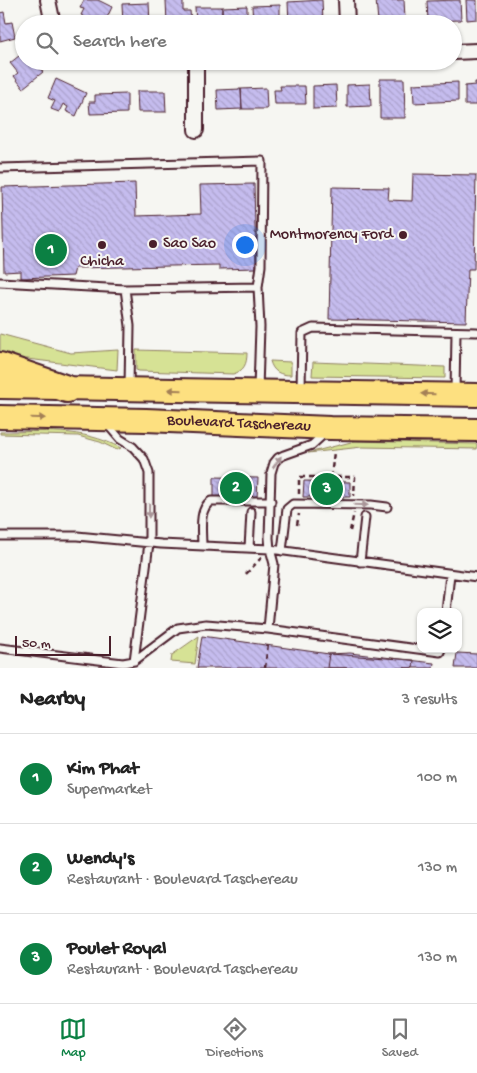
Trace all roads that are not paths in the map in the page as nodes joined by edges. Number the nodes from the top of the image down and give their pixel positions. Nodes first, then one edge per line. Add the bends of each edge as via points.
1 (48, 0) edge
2 (346, 0) edge
3 (51, 15) edge
4 (347, 15) edge
5 (477, 51) edge
6 (462, 52) edge
7 (196, 70) edge
8 (196, 130) dead end
9 (0, 168) edge
10 (0, 282) edge
11 (258, 287) junction
12 (125, 288) junction
13 (456, 332) junction
14 (477, 332) edge
15 (0, 366) edge
16 (0, 387) edge
17 (67, 389) junction
18 (129, 389) junction
19 (258, 391) junction
20 (301, 392) junction
21 (466, 395) edge
22 (0, 417) edge
23 (104, 420) junction
24 (330, 428) junction
25 (477, 430) edge
26 (271, 501) junction
27 (387, 507) dead end
28 (250, 512) dead end
29 (365, 517) dead end
30 (0, 536) edge
31 (148, 543) junction
32 (202, 546) junction
33 (249, 548) junction
34 (270, 549) junction
35 (282, 551) junction
36 (360, 562) junction
37 (450, 574) junction
38 (477, 577) edge
39 (446, 608) edge
40 (268, 629) junction
41 (0, 648) edge
42 (417, 649) edge
43 (134, 661) junction

1 - 3 street
2 - 4 street
5 - 6 street
7 - 8 street
9 - 11 lane via 262,161
10 - 12 lane
11 - 12 lane
11 - 19 lane
12 - 18 lane via 130,326
13 - 14 lane
13 - 20 lane via 313,328 302,333
13 - 21 lane
15 - 17 highway
16 - 17 main road, Boulevard Taschereau
17 - 18 main road, Boulevard Taschereau
19 -> 18 main road, Boulevard Taschereau
19 - 20 main road, Boulevard Taschereau
21 -> 20 main road, Boulevard Taschereau
22 -> 23 main road, Boulevard Taschereau
23 - 24 main road, Boulevard Taschereau
23 -> 31 lane via 120,440 141,455 148,465
24 - 25 main road, Boulevard Taschereau
26 -> 24 lane via 271,470 276,460 312,445
26 - 32 lane via 211,501 203,510
26 - 34 lane
35 -> 27 lane via 287,509 293,504
28 - 33 lane
29 - 36 lane
30 - 31 lane via 77,536
31 - 32 lane
31 - 43 lane
32 - 33 lane
33 - 34 lane
34 - 35 lane
34 - 40 lane via 274,564
35 - 36 lane
36 - 37 lane
37 - 38 lane
37 - 39 lane
40 - 42 lane
40 - 43 lane via 206,624 178,628
41 - 43 lane via 123,663

